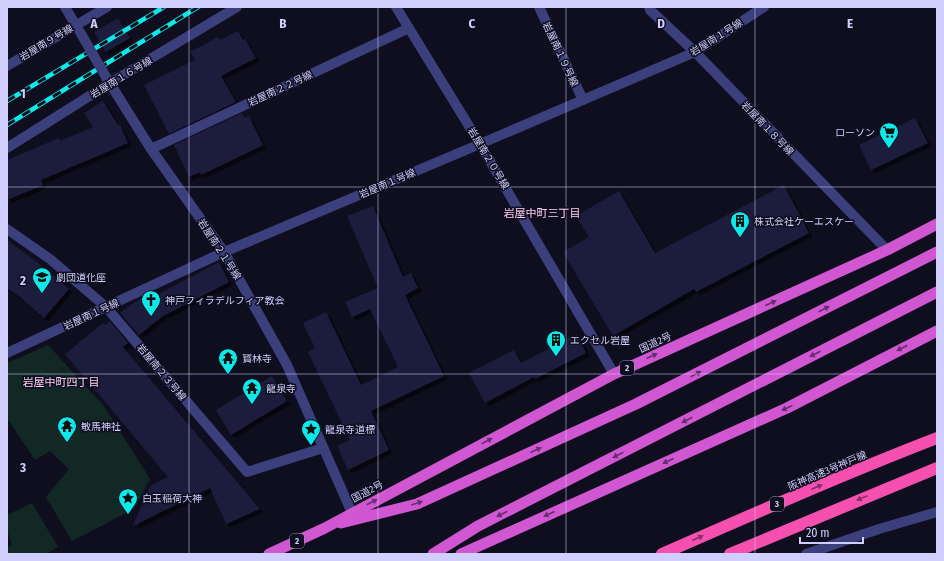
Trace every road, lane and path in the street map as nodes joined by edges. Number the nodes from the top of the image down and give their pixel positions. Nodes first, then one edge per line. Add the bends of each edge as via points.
1 (65, 7) edge
2 (107, 7) edge
3 (237, 7) edge
4 (396, 7) edge
5 (539, 7) edge
6 (649, 7) edge
7 (764, 7) edge
8 (78, 28) junction
9 (409, 28) junction
10 (695, 52) junction
11 (7, 66) edge
12 (108, 80) junction
13 (583, 100) junction
14 (480, 144) junction
15 (7, 148) edge
16 (151, 149) junction
17 (937, 224) edge
18 (7, 229) edge
19 (886, 250) junction
20 (224, 252) junction
21 (937, 252) edge
22 (937, 292) edge
23 (106, 307) junction
24 (937, 331) edge
25 (7, 352) edge
26 (614, 374) junction
27 (937, 434) edge
28 (937, 438) edge
29 (324, 448) junction
30 (892, 456) junction
31 (937, 468) edge
32 (937, 475) edge
33 (880, 491) junction
34 (937, 512) edge
35 (352, 513) junction
36 (325, 528) junction
37 (269, 554) edge
38 (433, 554) edge
39 (461, 554) edge
40 (662, 554) edge
41 (730, 554) edge
42 (806, 554) edge

1 - 8 street, 岩屋南２１号線
2 - 8 street, 岩屋南９号線
3 - 12 street, 岩屋南１６号線
4 - 9 street, 岩屋南２０号線
5 - 13 street, 岩屋南１９号線
6 - 10 street, 岩屋南１８号線
7 - 10 street, 岩屋南１号線
8 - 11 street, 岩屋南９号線
8 - 12 street, 岩屋南２１号線, bridge
9 - 14 street, 岩屋南２０号線
9 - 16 street, 岩屋南２２号線
10 - 13 street, 岩屋南１号線
10 - 19 street, 岩屋南１８号線
12 - 15 street, 岩屋南１６号線
12 - 16 street, 岩屋南２１号線
13 - 14 street, 岩屋南１号線
14 - 20 street, 岩屋南１号線
14 - 26 street, 岩屋南２０号線
16 - 20 street, 岩屋南２１号線
17 - 19 highway, 国道2号 / 2
18 - 23 street, 岩屋南２３号線 via 50,259
26 -> 19 highway, 国道2号 / 2
20 - 23 street, 岩屋南１号線
20 - 29 street, 岩屋南２１号線 via 287,365
36 -> 21 highway, 国道2号 / 2 via 417,504 636,404
22 -> 38 highway via 478,526
23 - 25 street, 岩屋南１号線
23 - 29 street, 岩屋南２３号線 via 248,472
24 -> 39 highway via 787,408
35 -> 26 highway, 国道2号 / 2
27 - 30 highway
28 - 30 highway, 阪神高速3号神戸線 / 3
29 - 35 street, 岩屋南２１号線
40 -> 30 highway, 阪神高速3号神戸線 / 3
31 - 33 highway
32 - 33 highway
33 -> 41 highway
34 - 42 street
35 - 36 highway, 国道2号 / 2
36 - 37 highway, 国道2号 / 2

